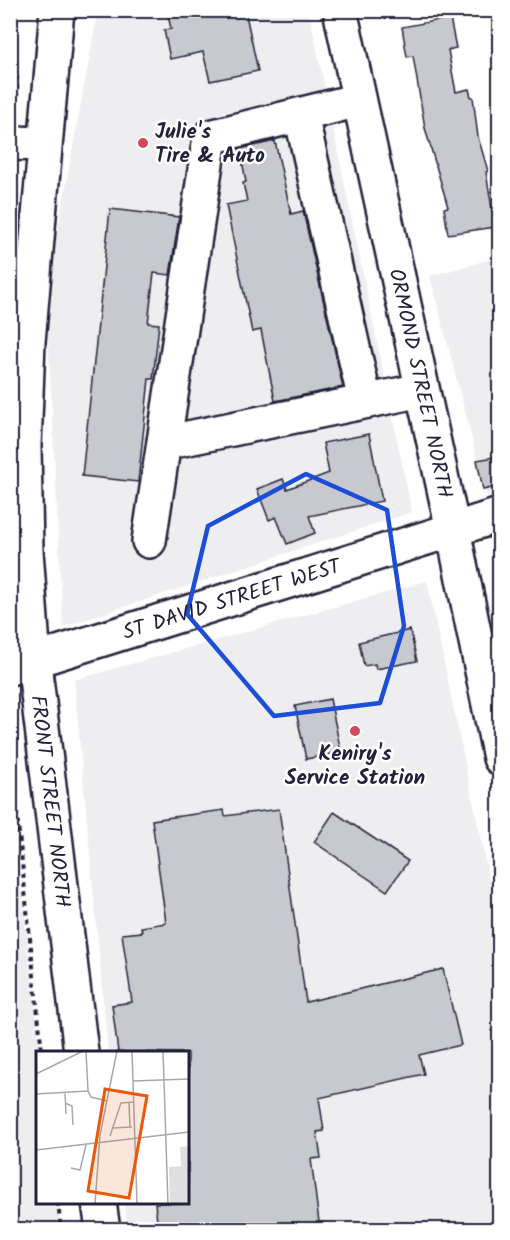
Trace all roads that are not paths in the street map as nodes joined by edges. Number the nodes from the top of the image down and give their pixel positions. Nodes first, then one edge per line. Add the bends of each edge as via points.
1 (57, 10) edge
2 (340, 10) edge
3 (359, 100) junction
4 (301, 114) junction
5 (11, 143) edge
6 (45, 144) junction
7 (422, 390) junction
8 (365, 401) junction
9 (164, 442) junction
10 (500, 515) edge
11 (453, 530) junction
12 (149, 541) dead end
13 (22, 665) edge
14 (500, 758) edge
15 (81, 1051) edge
16 (99, 1204) edge
17 (103, 1230) edge

1 - 6 street, FRONT STREET NORTH
2 - 3 street, ORMOND STREET NORTH
3 - 4 street
3 - 7 street, ORMOND STREET NORTH
4 - 8 street
4 - 9 street via 210,137
5 - 6 street
6 - 13 street, FRONT STREET NORTH via 28,342
7 - 8 street
7 - 11 street, ORMOND STREET NORTH
8 - 9 street
9 - 12 street
10 - 11 street, ST DAVID STREET WEST
11 - 13 street, ST DAVID STREET WEST
11 - 14 street, ORMOND STREET NORTH
13 - 15 street, FRONT STREET NORTH
16 - 17 street

